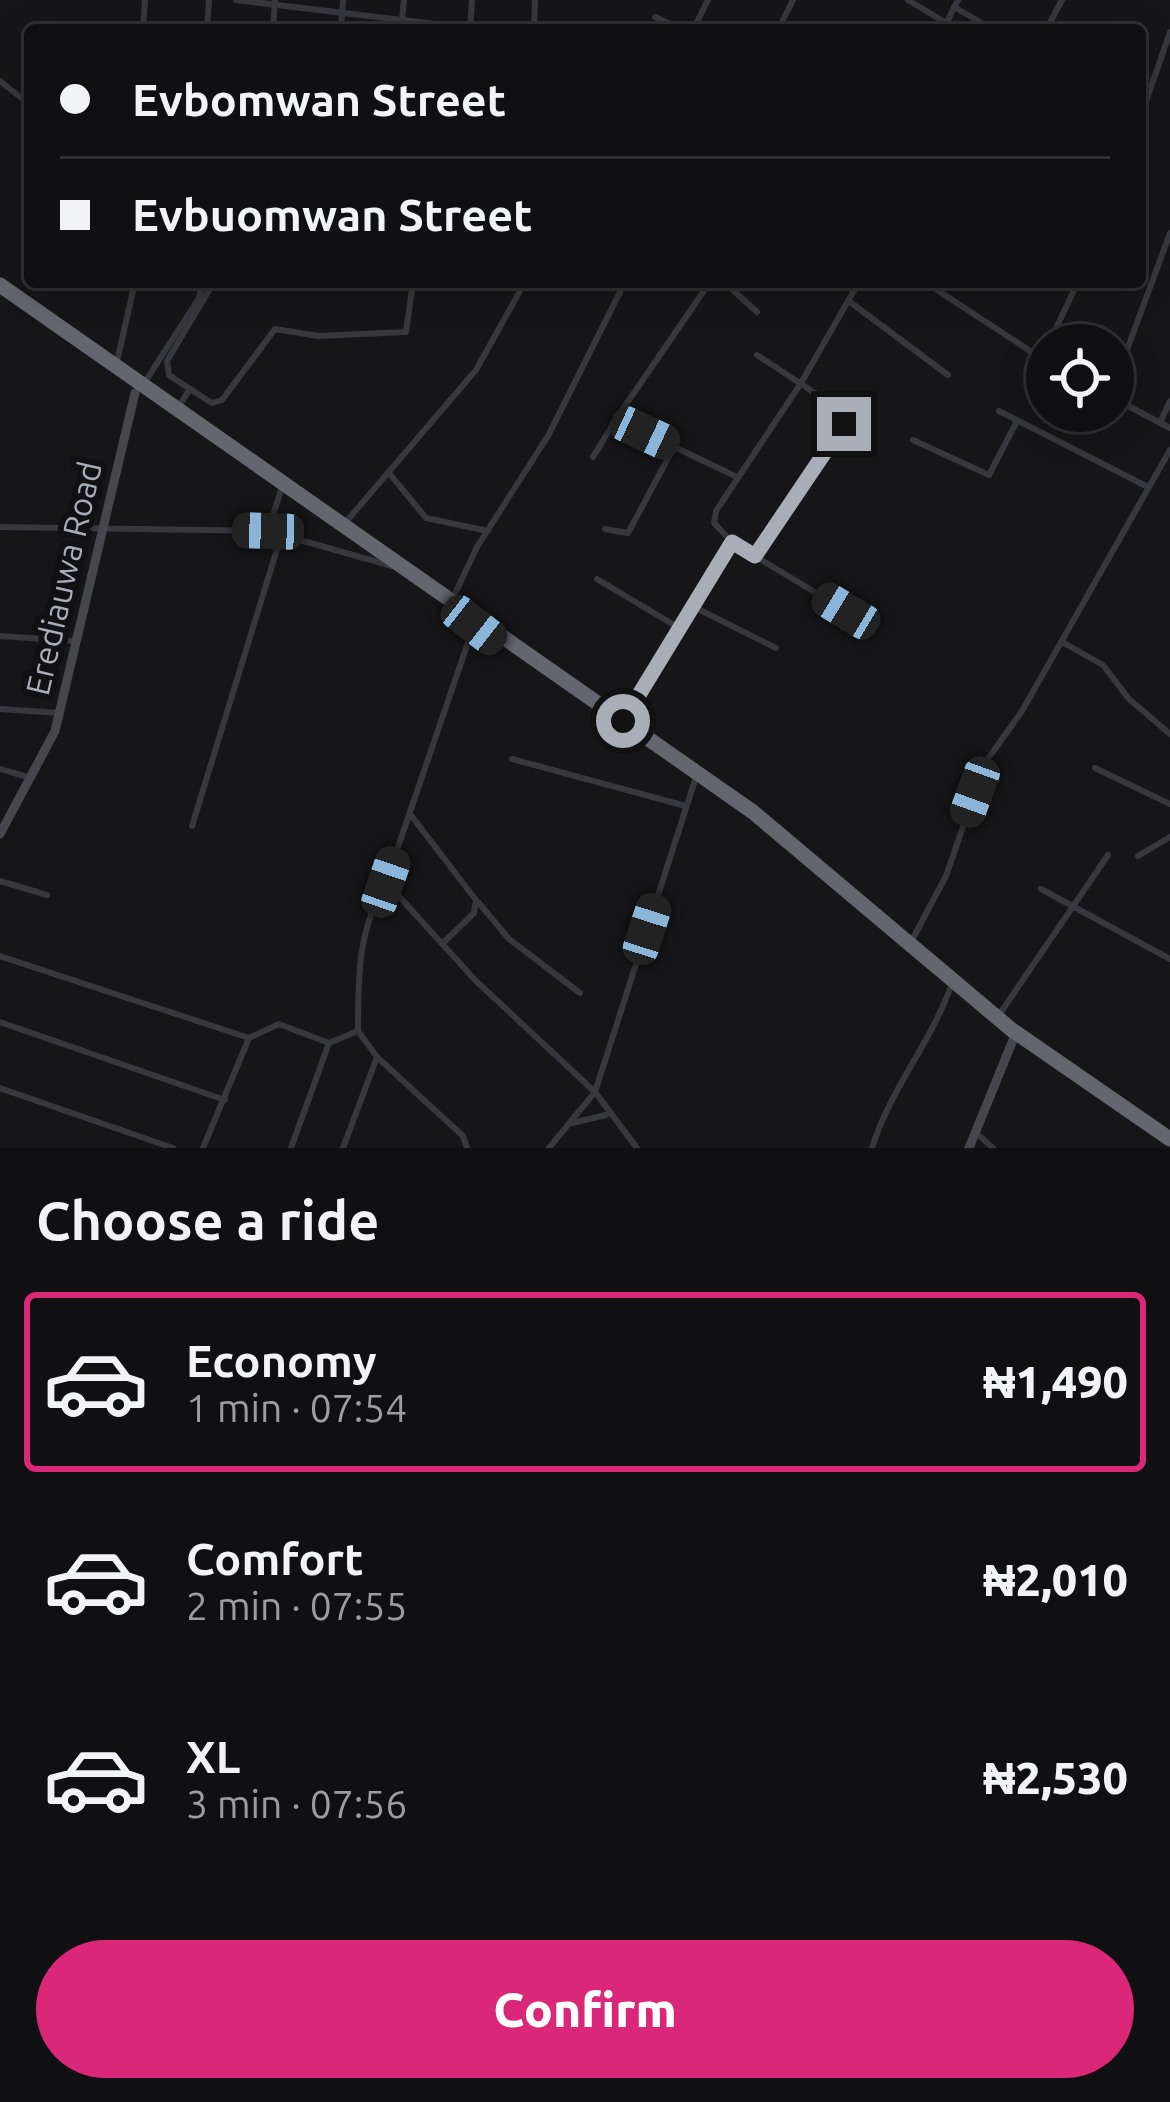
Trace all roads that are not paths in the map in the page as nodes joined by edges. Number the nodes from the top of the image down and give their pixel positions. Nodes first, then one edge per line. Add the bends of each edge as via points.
1 (236, 0) edge
2 (343, 0) edge
3 (404, 0) edge
4 (908, 0) edge
5 (274, 2) edge
6 (956, 3) edge
7 (342, 14) junction
8 (655, 16) dead end
9 (341, 24) edge
10 (407, 24) edge
11 (672, 24) edge
12 (941, 24) edge
13 (986, 24) edge
14 (1170, 32) edge
15 (0, 81) edge
16 (24, 100) edge
17 (1146, 102) edge
18 (1170, 233) edge
19 (0, 285) edge
20 (134, 288) edge
21 (202, 288) edge
22 (210, 288) edge
23 (411, 288) edge
24 (522, 288) edge
25 (623, 288) edge
26 (706, 288) edge
27 (731, 288) edge
28 (856, 288) edge
29 (934, 288) edge
30 (1075, 288) edge
31 (0, 297) edge
32 (848, 301) junction
33 (757, 312) dead end
34 (1058, 324) edge
35 (1134, 331) edge
36 (1026, 349) edge
37 (757, 356) dead end
38 (116, 368) junction
39 (948, 375) dead end
40 (801, 382) junction
41 (190, 389) junction
42 (138, 390) junction
43 (1170, 401) edge
44 (1134, 409) edge
45 (999, 411) dead end
46 (175, 412) junction
47 (616, 419) junction
48 (1017, 421) junction
49 (1160, 423) junction
50 (1170, 428) edge
51 (913, 440) dead end
52 (674, 447) junction
53 (1170, 450) edge
54 (593, 457) dead end
55 (389, 473) junction
56 (737, 477) junction
57 (1148, 487) junction
58 (281, 490) junction
59 (342, 526) junction
60 (0, 527) edge
61 (107, 527) junction
62 (605, 529) dead end
63 (268, 531) junction
64 (488, 532) junction
65 (282, 533) junction
66 (732, 542) junction
67 (755, 556) junction
68 (392, 566) junction
69 (597, 579) dead end
70 (451, 601) junction
71 (692, 606) junction
72 (846, 611) dead end
73 (474, 625) junction
74 (679, 628) junction
75 (0, 636) edge
76 (76, 641) junction
77 (1062, 642) junction
78 (776, 648) dead end
79 (0, 709) edge
80 (60, 713) junction
81 (623, 721) junction
82 (1170, 734) edge
83 (512, 759) dead end
84 (1095, 768) dead end
85 (0, 769) edge
86 (31, 778) junction
87 (695, 780) junction
88 (1170, 804) edge
89 (686, 806) junction
90 (410, 814) junction
91 (192, 826) dead end
92 (0, 834) edge
93 (1170, 837) edge
94 (1108, 855) dead end
95 (1138, 856) dead end
96 (828, 880) junction
97 (0, 881) edge
98 (386, 882) junction
99 (1041, 889) dead end
100 (47, 896) dead end
101 (476, 900) junction
102 (1074, 909) junction
103 (443, 943) junction
104 (909, 945) junction
105 (0, 956) edge
106 (1170, 958) edge
107 (950, 989) junction
108 (580, 993) dead end
109 (997, 1018) junction
110 (0, 1022) edge
111 (358, 1030) junction
112 (249, 1037) junction
113 (1013, 1040) junction
114 (329, 1043) junction
115 (377, 1057) junction
116 (0, 1088) edge
117 (595, 1092) junction
118 (225, 1100) junction
119 (608, 1114) junction
120 (568, 1124) junction
121 (975, 1132) junction
122 (1170, 1143) edge
123 (294, 1147) edge
124 (173, 1148) edge
125 (203, 1148) edge
126 (344, 1148) edge
127 (467, 1148) edge
128 (549, 1148) edge
129 (637, 1148) edge
130 (872, 1148) edge
131 (969, 1148) edge
132 (993, 1148) edge

1 - 5 street
2 - 7 street
3 - 10 street
4 - 12 street
5 - 7 street
6 - 13 street
7 - 9 street
7 - 10 street
8 - 11 street
14 - 17 street
15 - 16 street
18 - 35 street
19 - 38 highway
20 - 38 street
21 - 42 street
22 - 41 street via 167,361 169,375
23 - 41 street via 406,332 318,336 275,329 222,400 212,403
24 - 55 street via 476,370
25 - 64 street via 548,436
26 - 47 street
27 - 33 street
28 - 32 street
29 - 36 street
30 - 34 street
31 - 42 highway
32 - 39 street
32 - 40 street
37 - 40 street
38 - 42 highway
40 - 56 street
40 - 67 street via 844,412 844,424
41 - 46 street
42 - 46 highway
42 - 58 highway
42 - 61 street, Erediauwa Road
43 - 49 street
44 - 49 street
45 - 48 street
46 - 59 highway
47 - 52 street
47 - 54 street
48 - 51 street via 988,475
48 - 57 street
49 - 50 street
52 - 56 street
52 - 62 street via 628,533
53 - 57 street
55 - 59 street
55 - 64 street via 430,520
56 - 66 street via 714,523
57 - 77 street
58 - 63 street
58 - 68 highway
59 - 70 highway
60 - 61 street
61 - 63 street
61 - 76 street, Erediauwa Road
63 - 65 street
64 - 70 street
65 - 68 street
65 - 91 street
66 - 67 street
66 - 71 street
67 - 72 street
68 - 73 highway
69 - 74 street
70 - 81 highway
71 - 74 street
71 - 78 street
73 - 87 highway
73 - 90 street
74 - 81 street
75 - 76 street
76 - 80 street, Erediauwa Road
77 - 82 street via 1102,665
77 - 104 street via 985,763 946,876
79 - 80 street
80 - 86 street, Erediauwa Road
81 - 96 highway via 753,812
83 - 89 street
84 - 88 street
85 - 86 street
86 - 92 street, Erediauwa Road
87 - 89 street
87 - 96 highway
89 - 117 street
90 - 98 street
90 - 101 street
93 - 95 street
94 - 102 street
96 - 104 highway
96 - 107 highway
97 - 100 street
98 - 103 street
98 - 111 street via 358,958
99 - 102 street
101 - 103 street via 474,914
101 - 108 street via 509,938
102 - 106 street
102 - 109 street
103 - 117 street
104 - 109 highway
105 - 112 street
107 - 113 highway
107 - 130 street via 921,1057 881,1116
109 - 122 highway
110 - 118 street
111 - 114 street
111 - 115 street
112 - 114 street via 278,1024
112 - 118 street
113 - 121 street
113 - 122 highway
114 - 123 street
115 - 126 street
115 - 127 street
116 - 124 street
117 - 119 street
117 - 120 street
118 - 125 street
119 - 120 street
119 - 129 street
120 - 128 street
121 - 131 street
121 - 132 street

